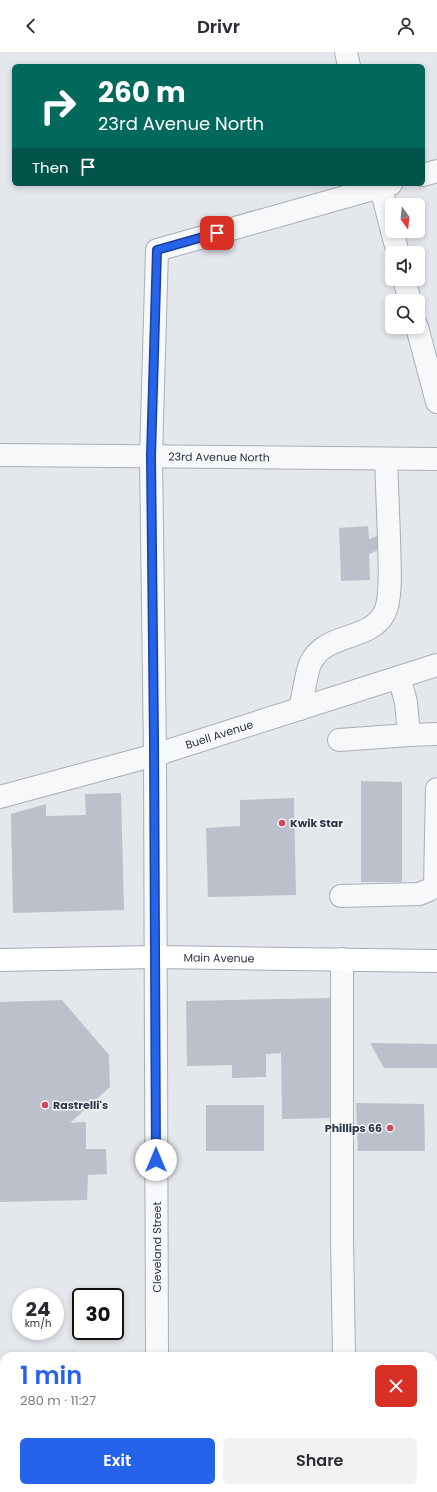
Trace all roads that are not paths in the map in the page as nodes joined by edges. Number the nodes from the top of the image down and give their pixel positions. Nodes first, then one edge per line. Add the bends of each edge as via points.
1 (346, 52) edge
2 (349, 64) edge
3 (437, 171) edge
4 (425, 174) edge
5 (381, 186) edge
6 (384, 186) edge
7 (386, 198) edge
8 (419, 334) edge
9 (437, 402) edge
10 (0, 456) edge
11 (151, 456) junction
12 (386, 459) junction
13 (437, 459) edge
14 (437, 665) edge
15 (399, 677) junction
16 (300, 709) junction
17 (437, 734) edge
18 (409, 735) junction
19 (339, 740) dead end
20 (155, 755) junction
21 (437, 789) edge
22 (0, 797) edge
23 (341, 896) dead end
24 (156, 957) junction
25 (342, 959) junction
26 (0, 960) edge
27 (437, 961) edge
28 (157, 1352) edge
29 (344, 1352) edge

1 - 2 street
3 - 4 street
5 - 11 street, Cleveland Street via 157,250
6 - 7 street
8 - 9 street
10 - 11 street, 23rd Avenue North
11 - 12 street, 23rd Avenue North
11 - 20 street, Cleveland Street
12 - 13 street, 23rd Avenue North
12 - 16 street via 390,575 384,613 370,628 323,647 310,664
14 - 15 street, Buell Avenue
15 - 16 street, Buell Avenue
15 - 18 street via 406,702
16 - 20 street, Buell Avenue
17 - 18 street
18 - 19 street
20 - 22 street, Buell Avenue
20 - 24 street, Cleveland Street
21 - 23 street via 435,886 419,894
24 - 25 main road, Main Avenue
24 - 26 main road, Main Avenue
24 - 28 street, Cleveland Street
25 - 27 main road, Main Avenue
25 - 29 street

